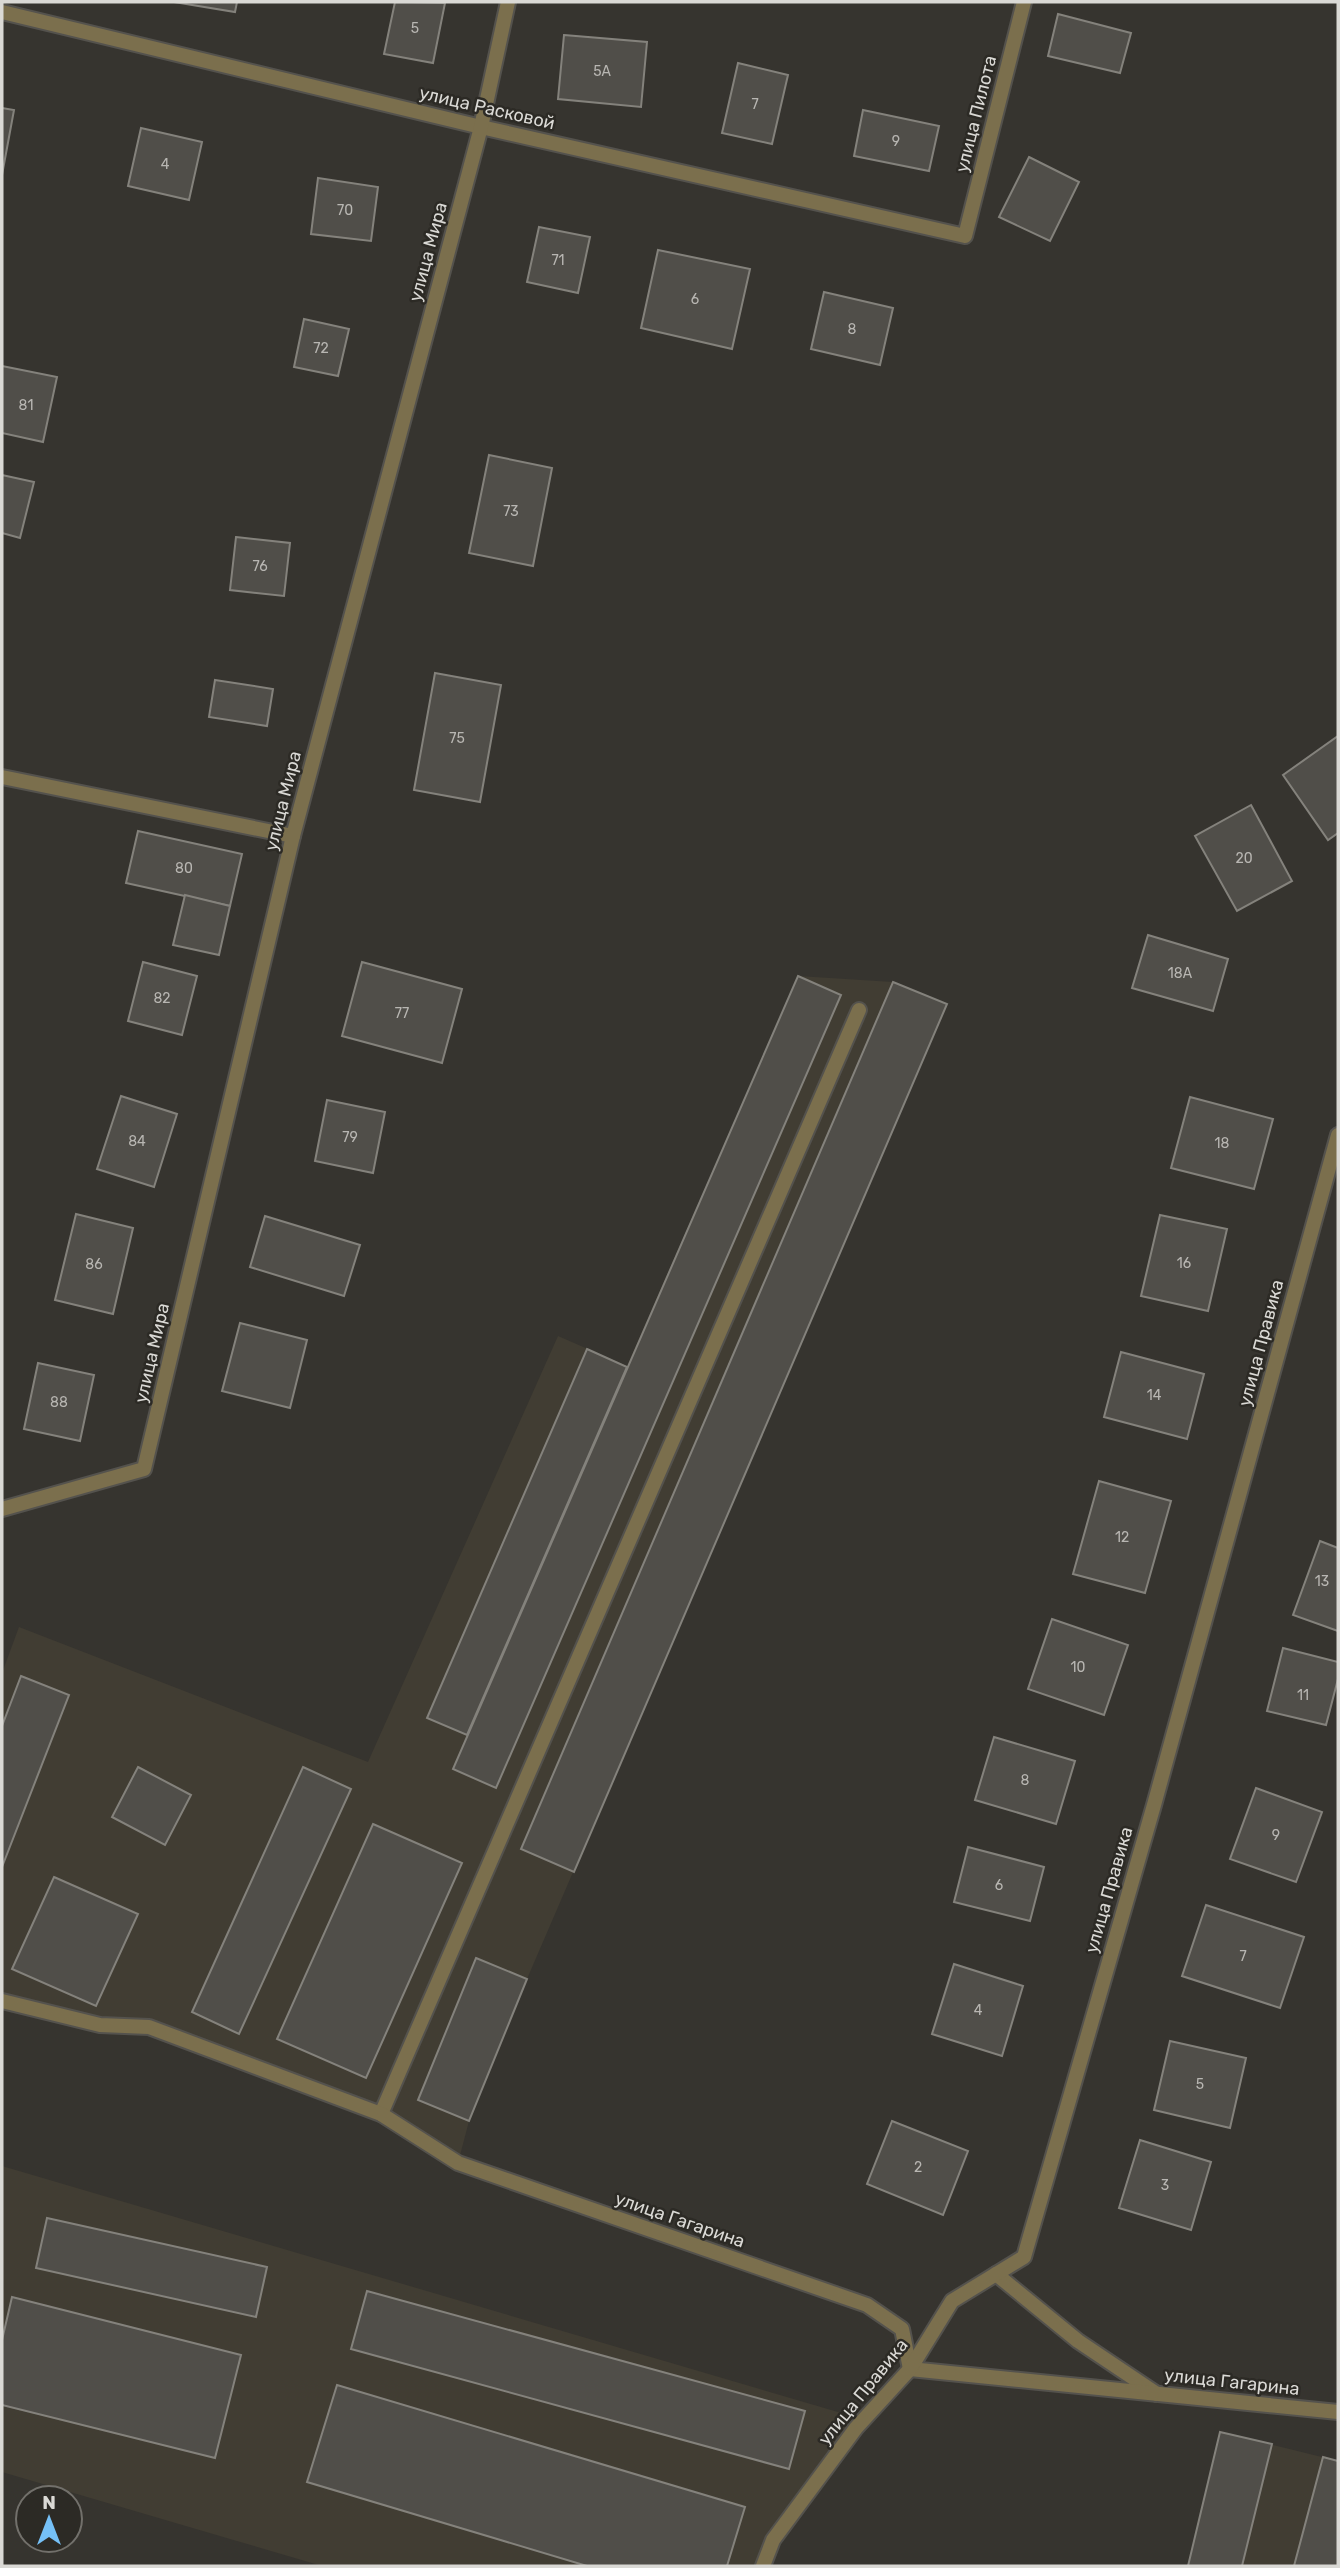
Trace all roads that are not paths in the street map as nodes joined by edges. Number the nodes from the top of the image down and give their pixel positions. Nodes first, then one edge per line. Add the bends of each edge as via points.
1 (508, 2) edge
2 (1024, 2) edge
3 (2, 12) edge
4 (481, 127) junction
5 (965, 236) joint
6 (2, 777) edge
7 (293, 836) junction
8 (859, 1010) dead end
9 (1338, 1135) edge
10 (2, 1509) edge
11 (2, 2001) edge
12 (381, 2114) junction
13 (996, 2274) junction
14 (910, 2369) junction
15 (1157, 2394) junction
16 (1338, 2412) edge
17 (762, 2566) edge

1 - 4 street, улица Мира
2 - 5 street, улица Пилота
3 - 4 street, улица Расковой
4 - 5 street, улица Расковой
4 - 7 street, улица Мира
6 - 7 street
7 - 10 street, улица Мира via 144,1469
8 - 12 street
9 - 13 street, улица Правика via 1024,2257
11 - 12 street, улица Гагарина via 100,2025 149,2028
12 - 14 street, улица Гагарина via 458,2163 867,2305 902,2329
13 - 14 street, улица Правика via 952,2301
13 - 15 street via 1078,2341
14 - 15 street, улица Гагарина
14 - 17 street, улица Правика via 848,2439 773,2540
15 - 16 street, улица Гагарина

